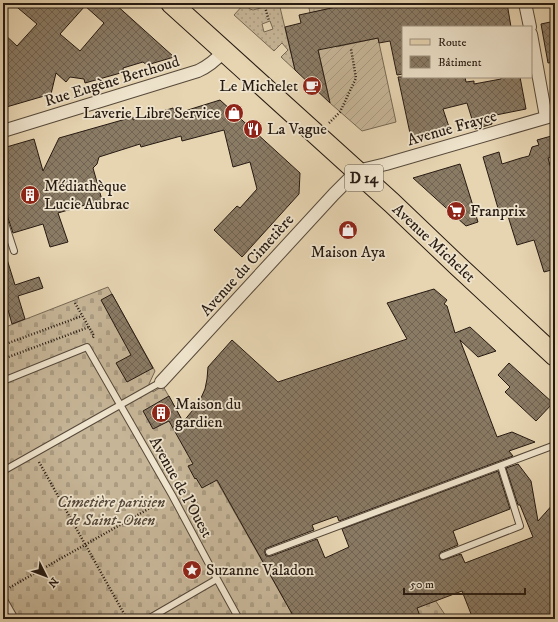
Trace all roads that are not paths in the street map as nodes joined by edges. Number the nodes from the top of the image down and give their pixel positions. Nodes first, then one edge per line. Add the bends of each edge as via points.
1 (170, 3) edge
2 (525, 3) edge
3 (530, 26) edge
4 (532, 38) edge
5 (224, 51) junction
6 (551, 116) edge
7 (4, 130) edge
8 (357, 171) junction
9 (3, 217) edge
10 (14, 251) dead end
11 (555, 356) edge
12 (3, 381) edge
13 (162, 382) joint
14 (120, 406) junction
15 (555, 445) edge
16 (501, 466) junction
17 (3, 471) edge
18 (269, 552) dead end
19 (443, 556) dead end
20 (217, 580) junction
21 (3, 598) edge
22 (16, 619) edge
23 (148, 619) edge
24 (240, 619) edge

1 - 5 main road, Avenue Michelet / D 14
2 - 3 street
4 - 6 street
5 - 7 street, Rue Eugène Berthoud via 215,61 198,71
5 - 8 main road, Avenue Michelet / D 14
6 - 8 street, Avenue Frayce
8 - 11 main road, Avenue Michelet / D 14
8 - 13 street, Avenue du Cimetière
9 - 10 lane
12 - 14 lane, Avenue de l'Ouest via 87,347
13 - 14 lane
14 - 17 lane
14 - 20 lane, Avenue de l'Ouest via 172,495
15 - 16 lane
16 - 18 lane
16 - 19 lane via 520,526
20 - 23 lane
20 - 24 lane, Avenue de l'Ouest
21 - 22 lane

